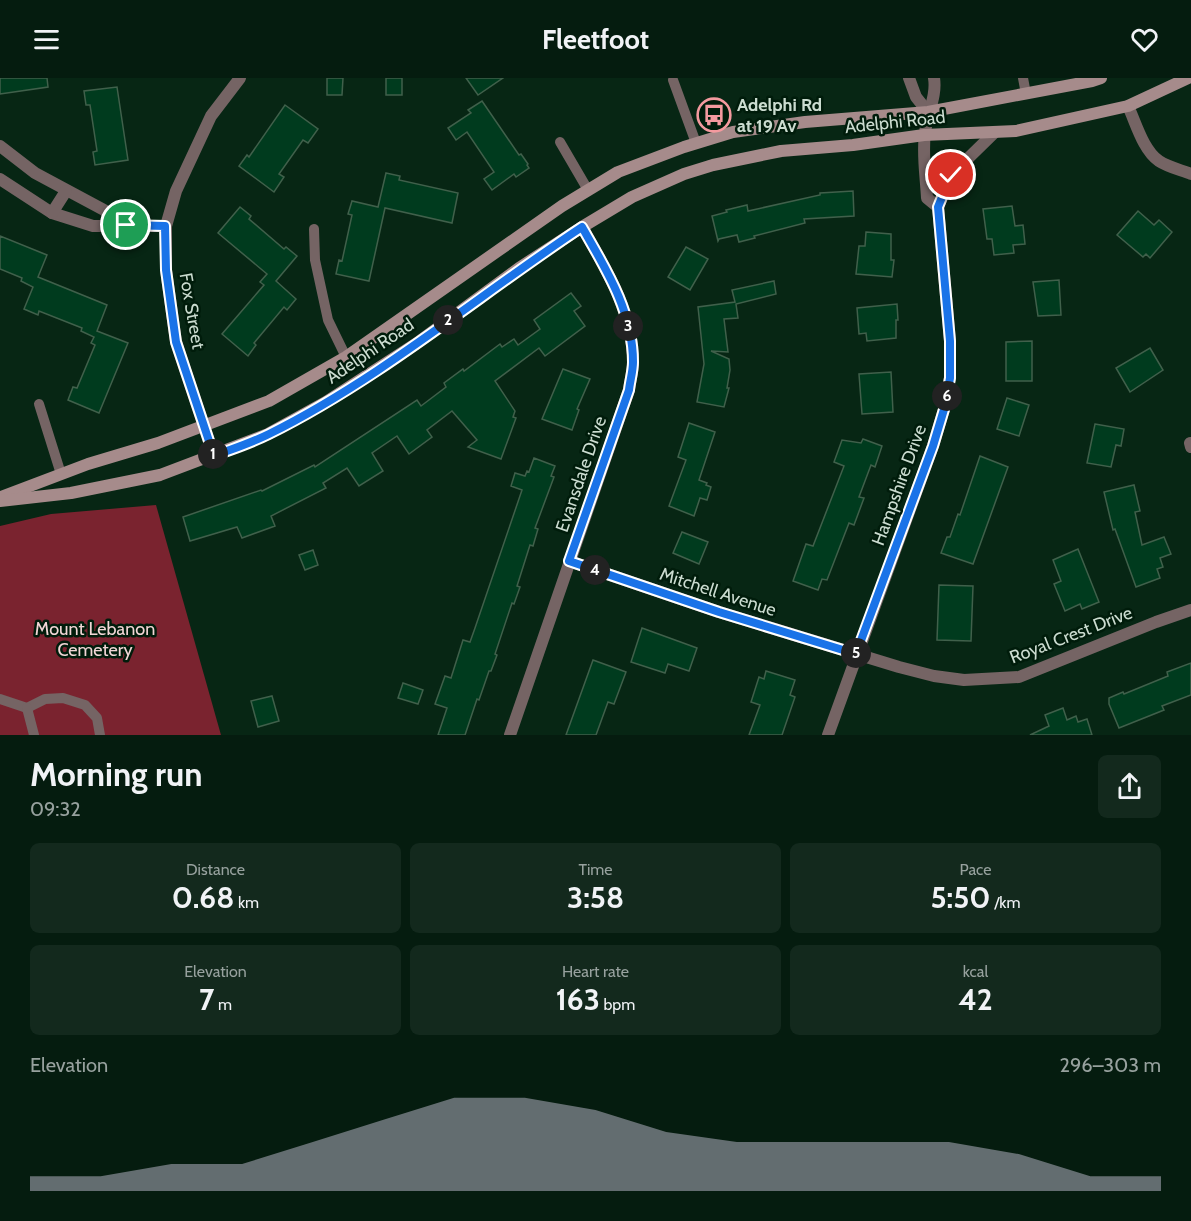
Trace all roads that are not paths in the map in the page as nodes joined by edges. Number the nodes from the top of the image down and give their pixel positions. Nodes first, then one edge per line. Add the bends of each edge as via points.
1 (240, 78) edge
2 (909, 78) edge
3 (934, 78) edge
4 (1023, 78) edge
5 (1101, 78) edge
6 (1188, 78) edge
7 (673, 80) dead end
8 (1026, 94) junction
9 (1128, 106) junction
10 (928, 112) junction
11 (995, 132) junction
12 (924, 135) junction
13 (560, 142) dead end
14 (696, 143) junction
15 (0, 146) edge
16 (1191, 174) edge
17 (0, 179) edge
18 (588, 190) junction
19 (66, 191) junction
20 (938, 207) junction
21 (52, 213) junction
22 (126, 225) junction
23 (165, 226) junction
24 (582, 227) junction
25 (314, 229) dead end
26 (346, 357) junction
27 (39, 404) dead end
28 (204, 426) junction
29 (214, 456) junction
30 (61, 474) junction
31 (0, 499) edge
32 (569, 561) junction
33 (1191, 610) edge
34 (856, 654) junction
35 (0, 699) edge
36 (27, 708) junction
37 (34, 735) edge
38 (100, 735) edge
39 (510, 735) edge
40 (828, 735) edge

1 - 23 street, Fox Street via 211,116 176,191
2 - 10 street via 916,97
3 - 10 street, Hampshire Drive via 936,88
4 - 8 lane
5 - 8 main road, Adelphi Road
6 - 9 main road, Adelphi Road
7 - 14 lane
8 - 10 main road, Adelphi Road
9 - 11 main road, Adelphi Road via 1037,127
9 - 16 street via 1152,156
10 - 12 street, Hampshire Drive
10 - 14 main road, Adelphi Road via 805,122 733,132
11 - 12 main road, Adelphi Road
11 - 20 street via 951,175
12 - 20 street, Hampshire Drive via 927,198
12 - 24 main road, Adelphi Road via 781,151 713,165 632,197
13 - 18 lane
14 - 18 main road, Adelphi Road via 618,172
15 - 19 street
17 - 21 street
18 - 26 main road, Adelphi Road
19 - 21 street
19 - 22 street
20 - 34 street, Hampshire Drive via 950,341 945,406
21 - 22 street via 93,226
22 - 23 street
23 - 28 street, Fox Street via 166,270 176,342
24 - 29 main road, Adelphi Road via 326,402 268,434
24 - 32 street, Evansdale Drive via 620,299 633,363 629,390
25 - 26 lane via 315,260 328,320
26 - 28 main road, Adelphi Road via 269,401
27 - 30 lane
28 - 29 street, Fox Street
28 - 30 main road, Adelphi Road
29 - 31 main road, Adelphi Road via 160,474 71,493
30 - 31 main road, Adelphi Road
32 - 34 street, Mitchell Avenue
32 - 39 street, Evansdale Drive
33 - 34 street, Royal Crest Drive via 1019,678 964,680 899,668
34 - 40 street, Hampshire Drive
35 - 36 lane
36 - 37 lane
36 - 38 lane via 45,699 63,698 86,705 97,718

